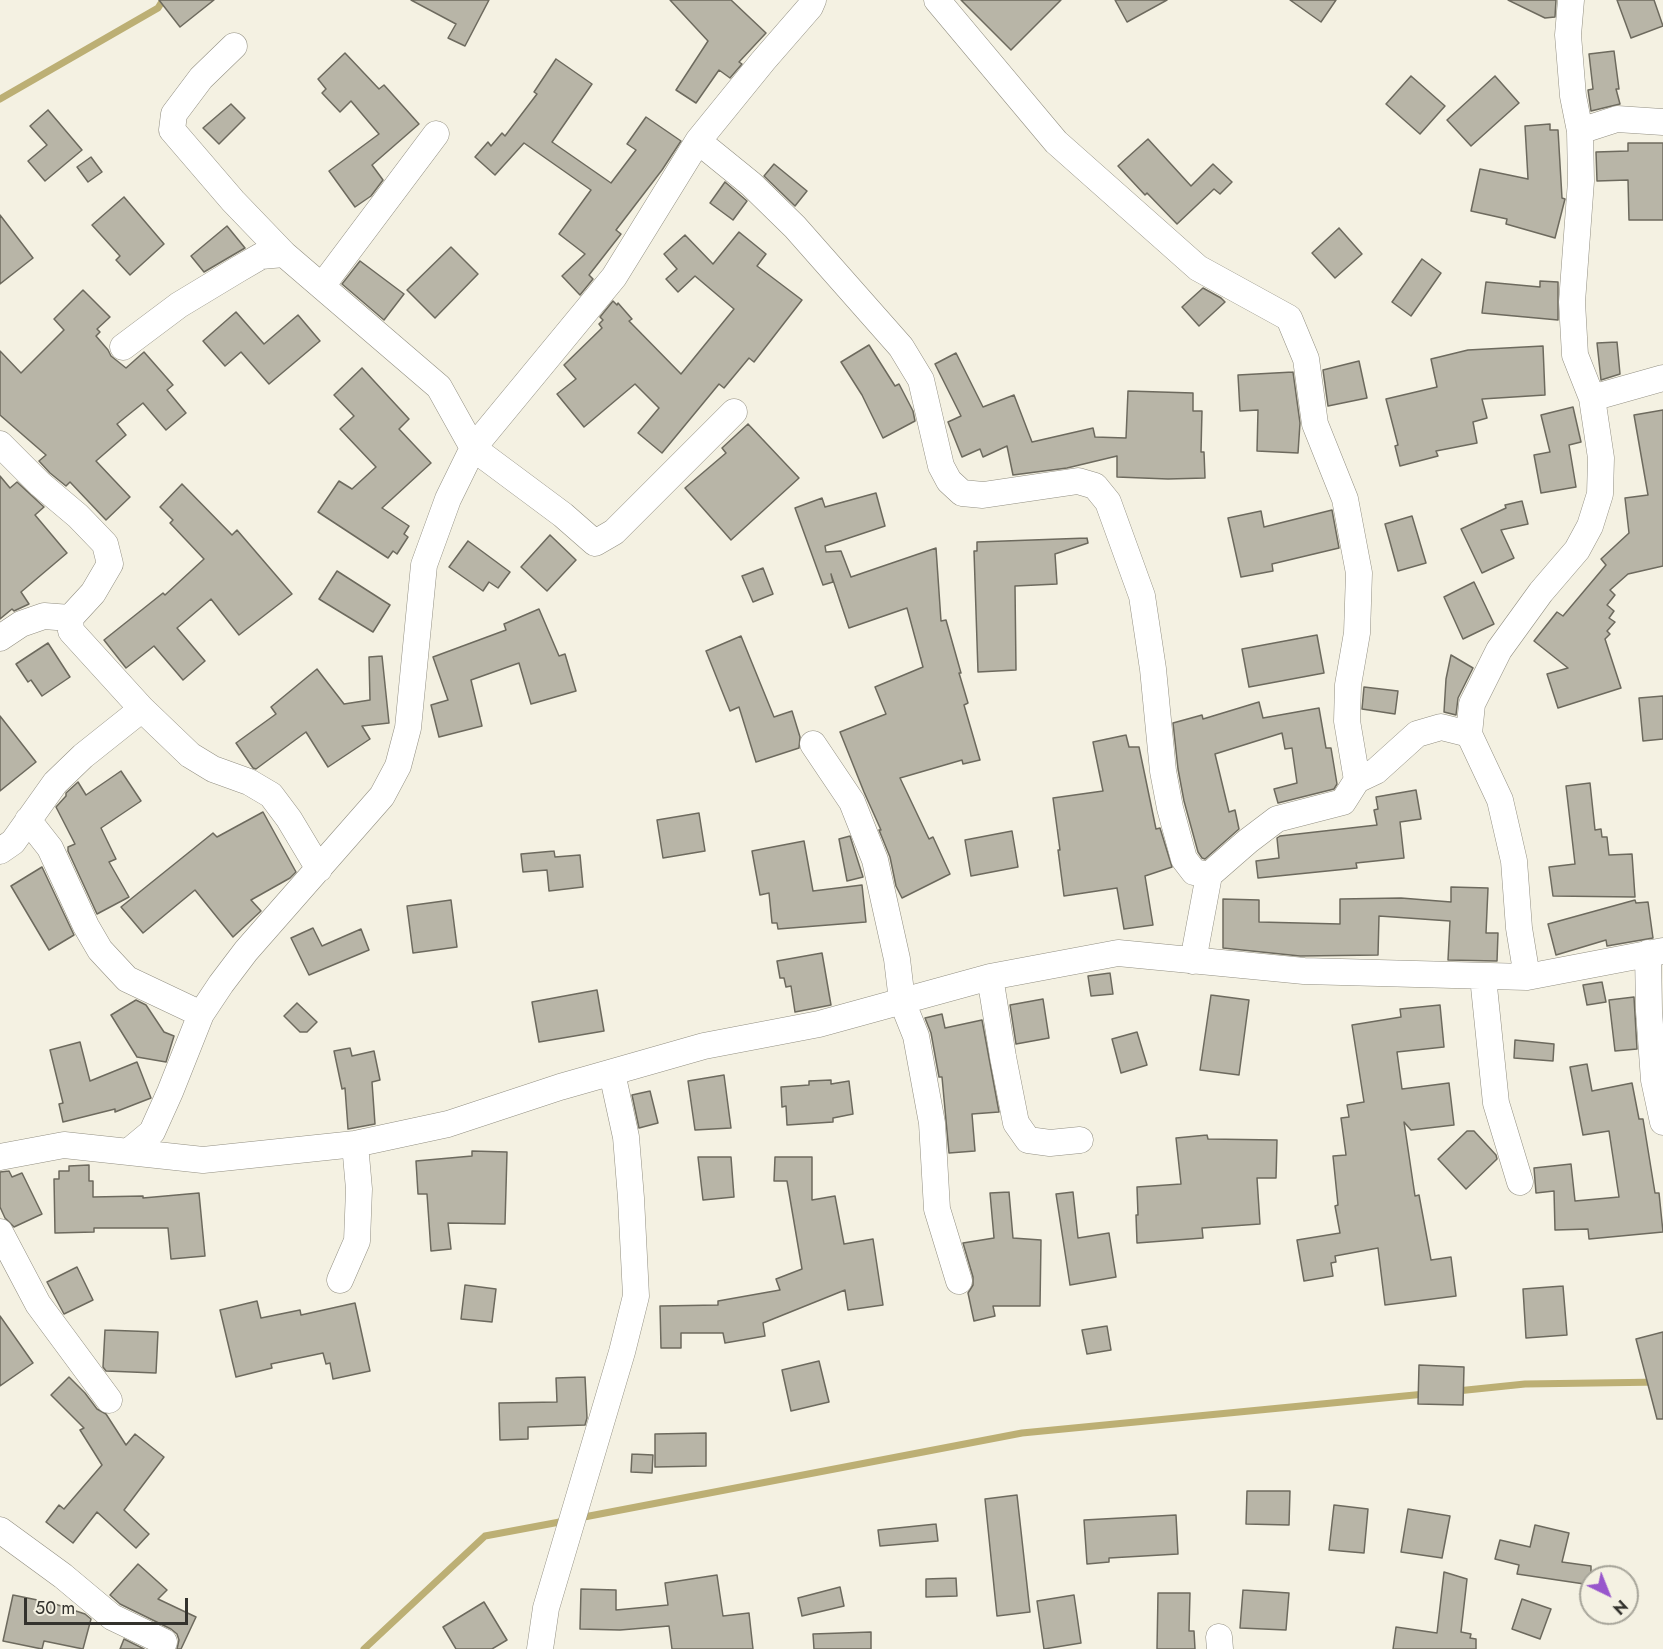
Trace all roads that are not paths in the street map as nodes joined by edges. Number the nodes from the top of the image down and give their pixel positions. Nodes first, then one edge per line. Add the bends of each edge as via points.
1 (813, 0) edge
2 (937, 0) edge
3 (1571, 0) edge
4 (234, 46) dead end
5 (1663, 122) edge
6 (1580, 131) junction
7 (436, 134) dead end
8 (698, 141) junction
9 (284, 254) junction
10 (322, 286) junction
11 (123, 347) dead end
12 (1663, 378) edge
13 (1592, 398) junction
14 (734, 412) dead end
15 (0, 444) edge
16 (473, 448) junction
17 (70, 618) junction
18 (0, 638) edge
19 (142, 709) junction
20 (1469, 734) junction
21 (813, 744) dead end
22 (1357, 780) junction
23 (28, 820) junction
24 (0, 851) edge
25 (319, 869) junction
26 (1209, 875) junction
27 (1655, 952) edge
28 (1193, 961) junction
29 (990, 977) junction
30 (1483, 977) junction
31 (1527, 977) junction
32 (902, 1001) junction
33 (201, 1014) junction
34 (612, 1072) junction
35 (1663, 1122) edge
36 (1080, 1140) dead end
37 (355, 1144) junction
38 (128, 1152) junction
39 (0, 1157) edge
40 (1520, 1182) dead end
41 (0, 1233) edge
42 (340, 1280) dead end
43 (959, 1281) dead end
44 (109, 1400) dead end
45 (0, 1530) edge
46 (164, 1642) dead end
47 (540, 1649) edge

1 - 8 street
2 - 22 street via 1056,142 1198,268 1289,318 1306,359 1315,424 1345,499 1359,573 1347,722
3 - 6 street via 1568,35
4 - 9 street via 201,78 174,114 172,130
5 - 6 street via 1617,119
6 - 13 street via 1581,181 1572,302 1575,355
7 - 10 street
8 - 16 street via 614,277
8 - 26 street via 795,227 901,347 921,380 941,466 962,493 983,495 1078,481 1095,486 1108,502 1142,596 1170,808 1184,859 1194,872
9 - 10 street
9 - 11 street via 261,256 179,305
10 - 16 street via 439,387
12 - 13 street
13 - 20 street via 1601,458 1600,494 1590,526 1577,550 1498,650 1473,704
14 - 16 street via 614,532 595,543
15 - 17 street via 105,544 110,564 93,593
16 - 25 street via 448,499 424,565 408,728 398,766 382,796
17 - 18 street via 44,616 21,624
17 - 19 street via 70,631
19 - 23 street via 55,783
19 - 25 street via 190,755 271,795
20 - 22 street via 1441,727 1417,734 1376,771
20 - 31 street via 1500,800 1514,861
21 - 32 street via 852,802 874,860 897,960
22 - 26 street via 1343,802 1277,819
23 - 24 street via 14,842
23 - 33 street via 50,848 100,950 127,979
25 - 33 street via 246,951
26 - 28 street
27 - 31 street
27 - 35 street via 1649,1011 1654,1080
28 - 29 street via 1118,953
28 - 30 street via 1304,971
29 - 32 street
29 - 36 street via 1016,1123 1028,1140
30 - 31 street
30 - 40 street via 1496,1103
32 - 34 street via 819,1024 704,1046
32 - 43 street via 916,1036 933,1123 937,1209
33 - 38 street via 152,1132
34 - 37 street via 448,1124
34 - 47 street via 626,1137 636,1296 546,1608
37 - 38 street via 203,1160
37 - 42 street via 359,1189 357,1241
38 - 39 street via 64,1145
41 - 44 street via 38,1304
45 - 46 street via 112,1617

